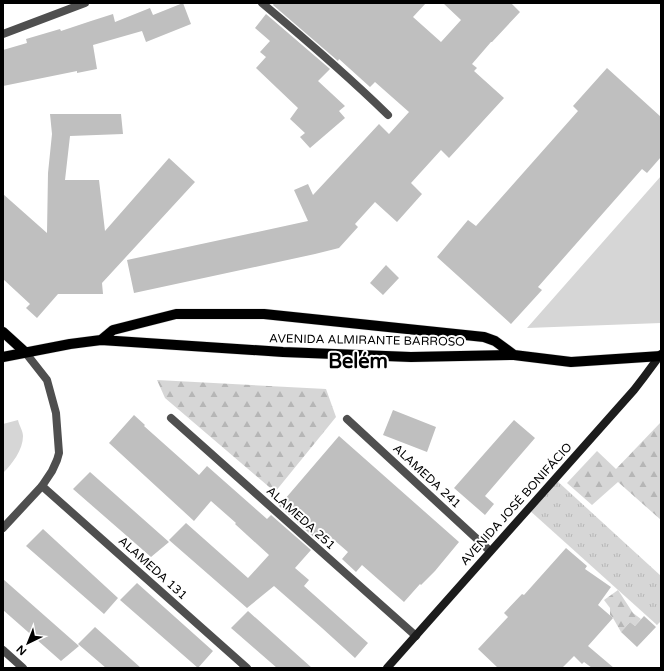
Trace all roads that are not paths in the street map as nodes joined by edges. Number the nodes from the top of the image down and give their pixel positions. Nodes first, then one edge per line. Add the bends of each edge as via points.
1 (85, 3) edge
2 (262, 3) edge
3 (3, 34) edge
4 (388, 115) dead end
5 (3, 332) edge
6 (101, 340) junction
7 (25, 352) junction
8 (514, 355) junction
9 (660, 355) edge
10 (3, 357) edge
11 (171, 418) dead end
12 (347, 419) dead end
13 (42, 486) junction
14 (3, 528) edge
15 (490, 551) junction
16 (416, 636) junction
17 (3, 650) edge
18 (23, 668) edge
19 (247, 668) edge
20 (387, 668) edge

1 - 3 street
2 - 4 street
5 - 7 main road
6 - 7 main road, AVENIDA ALMIRANTE BARROSO
6 - 8 main road, AVENIDA ALMIRANTE BARROSO via 328,354 411,357
6 - 8 main road via 113,330 176,314 264,314 484,337
7 - 10 main road, AVENIDA ALMIRANTE BARROSO
7 - 13 street via 48,380 56,413 57,460
8 - 9 main road, AVENIDA ALMIRANTE BARROSO via 571,362
9 - 15 main road, AVENIDA JOSÉ BONIFÁCIO via 644,377
11 - 16 street, ALAMEDA 251
12 - 15 street, ALAMEDA 241
13 - 14 street
13 - 19 street, ALAMEDA 131
15 - 16 main road, AVENIDA JOSÉ BONIFÁCIO
16 - 20 main road, AVENIDA JOSÉ BONIFÁCIO
17 - 18 street

